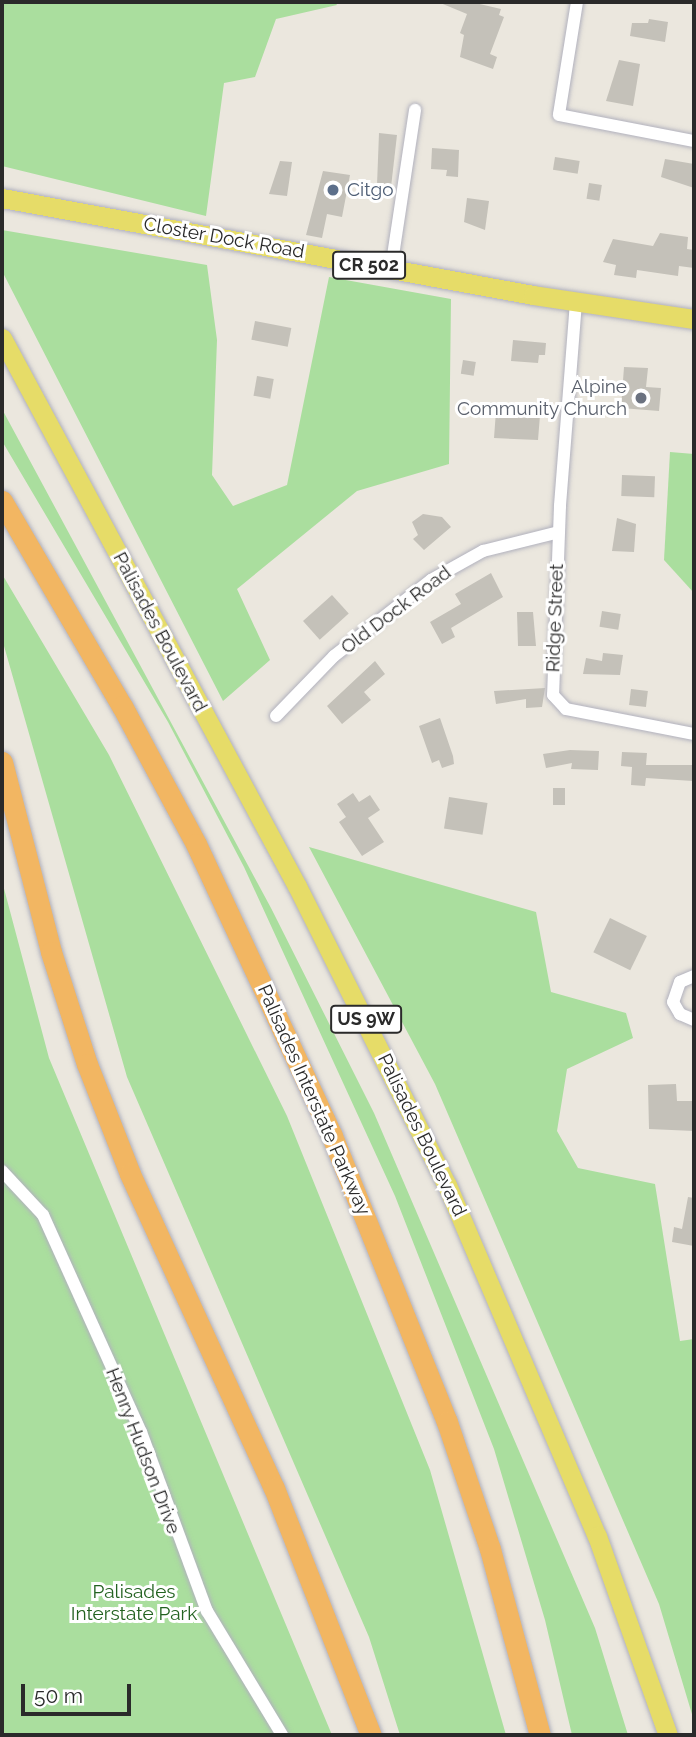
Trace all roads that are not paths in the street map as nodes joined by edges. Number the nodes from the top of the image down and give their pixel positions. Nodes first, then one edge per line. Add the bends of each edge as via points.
1 (577, 2) edge
2 (415, 110) dead end
3 (694, 141) edge
4 (2, 198) edge
5 (391, 269) junction
6 (576, 302) junction
7 (694, 319) edge
8 (2, 338) edge
9 (7, 511) edge
10 (559, 532) junction
11 (276, 716) dead end
12 (694, 733) edge
13 (2, 762) edge
14 (694, 976) edge
15 (694, 1020) edge
16 (2, 1171) edge
17 (282, 1735) edge
18 (371, 1735) edge
19 (540, 1735) edge
20 (668, 1735) edge

1 - 3 street via 559,115
2 - 5 street
4 - 5 main road, Closter Dock Road / CR 502
5 - 6 main road, Closter Dock Road / CR 502
6 - 7 main road, Closter Dock Road / CR 502
6 - 10 street
8 - 20 main road, Palisades Boulevard / US 9W via 297,886 441,1173 593,1524
9 - 19 highway, Palisades Interstate Parkway via 196,844 332,1136 447,1422 490,1549
10 - 11 street, Old Dock Road via 483,551 431,580 325,664
10 - 12 street, Ridge Street via 553,690 557,703 566,709
13 - 18 highway via 51,952 87,1064 130,1174 274,1488
14 - 15 street via 680,982 673,994 680,1014
16 - 17 street, Henry Hudson Drive via 43,1215 141,1432 206,1611

